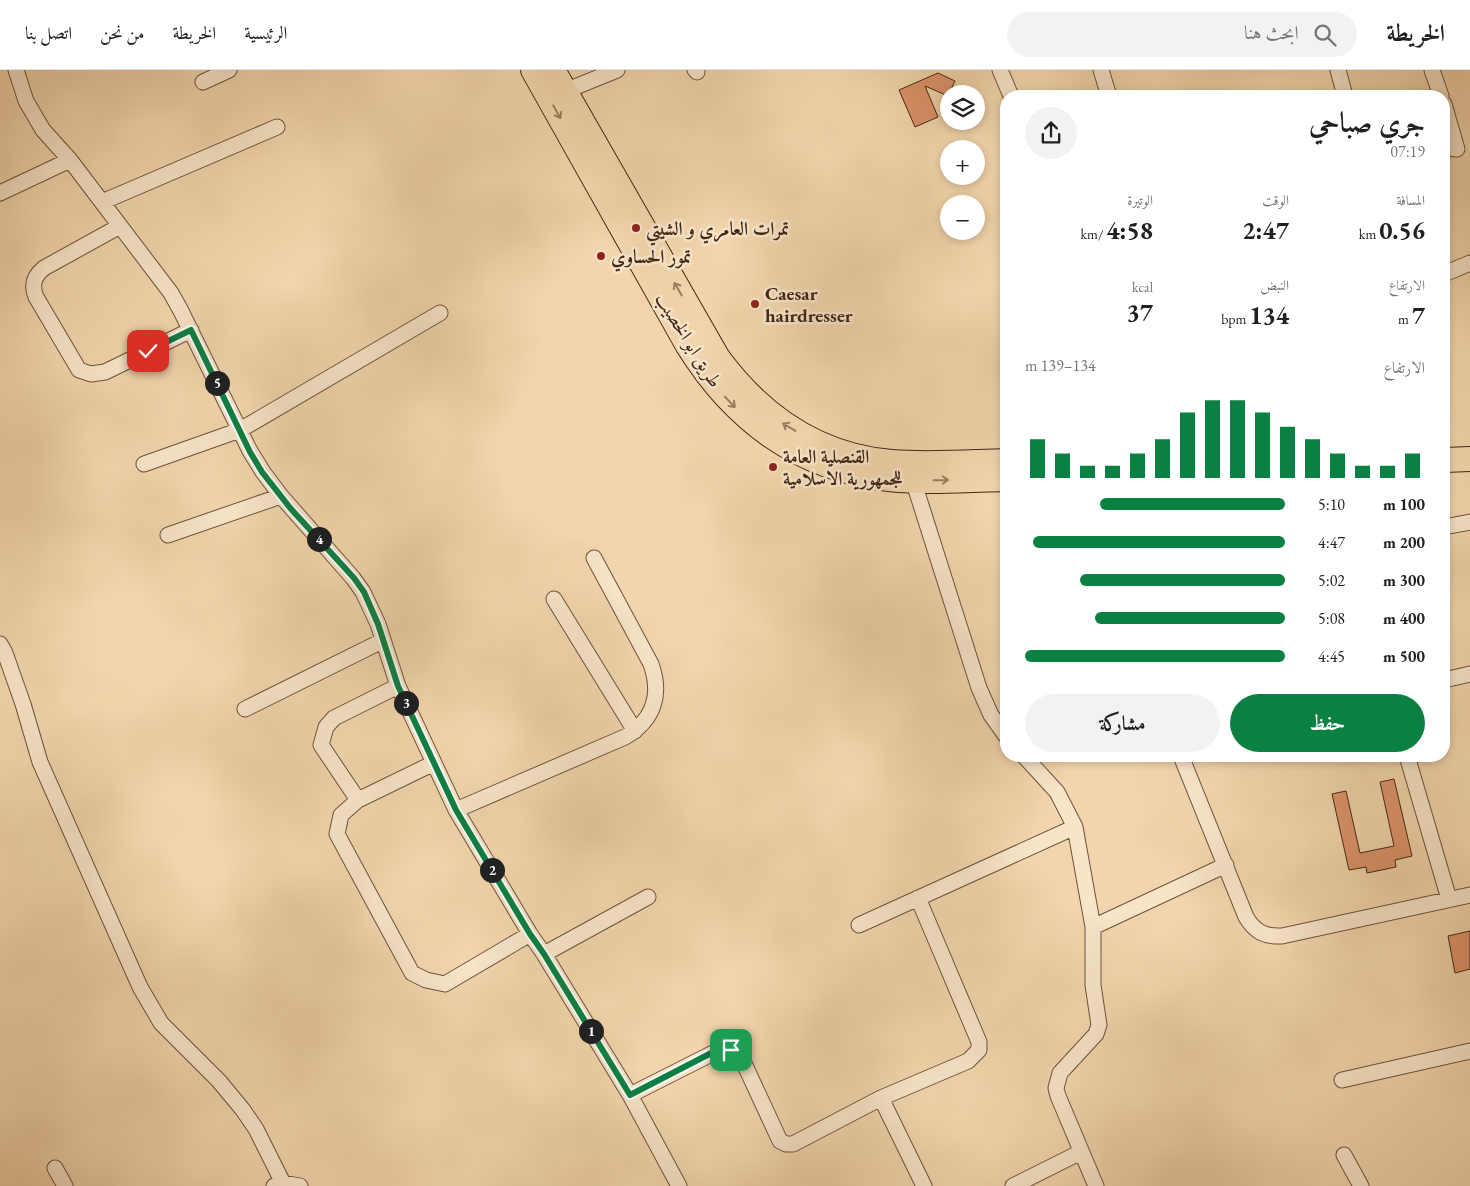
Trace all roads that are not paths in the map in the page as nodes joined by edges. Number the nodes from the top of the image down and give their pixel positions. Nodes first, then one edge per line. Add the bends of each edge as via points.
1 (16, 70) edge
2 (229, 70) edge
3 (533, 70) edge
4 (553, 70) edge
5 (617, 70) edge
6 (1000, 70) edge
7 (1100, 70) edge
8 (1338, 70) edge
9 (1432, 70) edge
10 (203, 82) dead end
11 (1008, 90) edge
12 (1107, 90) edge
13 (1343, 90) edge
14 (1439, 90) edge
15 (565, 91) junction
16 (1450, 125) edge
17 (277, 127) dead end
18 (1450, 148) edge
19 (70, 160) junction
20 (0, 193) edge
21 (102, 202) junction
22 (120, 226) junction
23 (1470, 263) edge
24 (1450, 271) edge
25 (440, 313) dead end
26 (191, 330) junction
27 (240, 430) junction
28 (1470, 459) edge
29 (1450, 460) edge
30 (1000, 461) edge
31 (144, 464) dead end
32 (1450, 475) edge
33 (1470, 475) edge
34 (1000, 479) edge
35 (914, 480) junction
36 (281, 496) junction
37 (1470, 522) edge
38 (1450, 526) edge
39 (168, 535) dead end
40 (594, 558) dead end
41 (554, 599) dead end
42 (382, 640) junction
43 (0, 644) edge
44 (1470, 674) edge
45 (1450, 679) edge
46 (398, 686) junction
47 (245, 709) dead end
48 (1000, 728) edge
49 (635, 731) junction
50 (1030, 762) edge
51 (1183, 762) edge
52 (1409, 762) edge
53 (434, 763) junction
54 (358, 800) junction
55 (456, 810) junction
56 (1075, 827) junction
57 (1226, 866) junction
58 (1470, 895) edge
59 (648, 896) dead end
60 (918, 898) junction
61 (1449, 899) junction
62 (859, 925) dead end
63 (1093, 927) junction
64 (530, 934) junction
65 (544, 954) junction
66 (1470, 1051) edge
67 (1342, 1080) dead end
68 (630, 1095) junction
69 (881, 1098) junction
70 (1081, 1152) junction
71 (1344, 1155) dead end
72 (55, 1168) dead end
73 (278, 1185) edge
74 (65, 1186) edge
75 (300, 1186) edge
76 (679, 1186) edge
77 (924, 1186) edge
78 (1013, 1186) edge
79 (1096, 1186) edge
80 (1360, 1186) edge

1 - 19 street via 34,116
2 - 10 street
3 -> 35 main road, طريق ابو الخصيب via 688,346 716,387 752,422 809,457 864,475
4 - 15 main road, طريق ابو الخصيب
5 - 15 street
6 - 11 street
7 - 12 street
8 - 13 street
9 - 14 street
30 -> 15 main road, طريق ابو الخصيب via 914,463 868,458 810,439 764,410 718,358
16 - 18 street via 1457,149
17 - 21 street
19 - 20 street
19 - 21 street
21 - 22 street
22 - 26 street via 171,293
22 - 26 street via 44,268 38,272 33,284 36,298 79,370 91,374 105,372
23 - 24 street
25 - 27 street
26 - 27 street
27 - 31 street
27 - 36 street via 262,472
28 - 29 main road
32 - 33 main road
35 -> 34 main road, طريق ابو الخصيب
35 - 48 street via 979,688
36 - 39 street
36 - 42 street via 364,592
37 - 38 street
40 - 49 street via 655,674 654,706
41 - 49 street
42 - 46 street
42 - 47 street
43 - 73 street via 23,704 40,762 140,987 161,1022 243,1110 256,1129
44 - 45 street
46 - 53 street
46 - 54 street via 334,718 326,727 321,745
49 - 55 street
50 - 56 street via 1057,792
51 - 57 street
52 - 61 street
53 - 54 street
53 - 55 street
54 - 64 street via 341,815 338,834 412,973 445,984
55 - 64 street
56 - 60 street
56 - 63 street
57 - 61 street via 1246,917 1260,933 1271,937
57 - 63 street
58 - 61 street
59 - 65 street
60 - 62 street
60 - 69 street via 979,1042 979,1050 968,1061
63 - 70 street via 1093,986 1099,1025 1096,1034 1060,1073 1056,1088
64 - 65 street
65 - 68 street
66 - 67 street
68 - 69 street via 721,1048 731,1050 742,1060 780,1141 786,1144 793,1144
68 - 76 street
69 - 77 street
70 - 78 street
70 - 79 street
71 - 80 street
72 - 74 street
73 - 75 street

